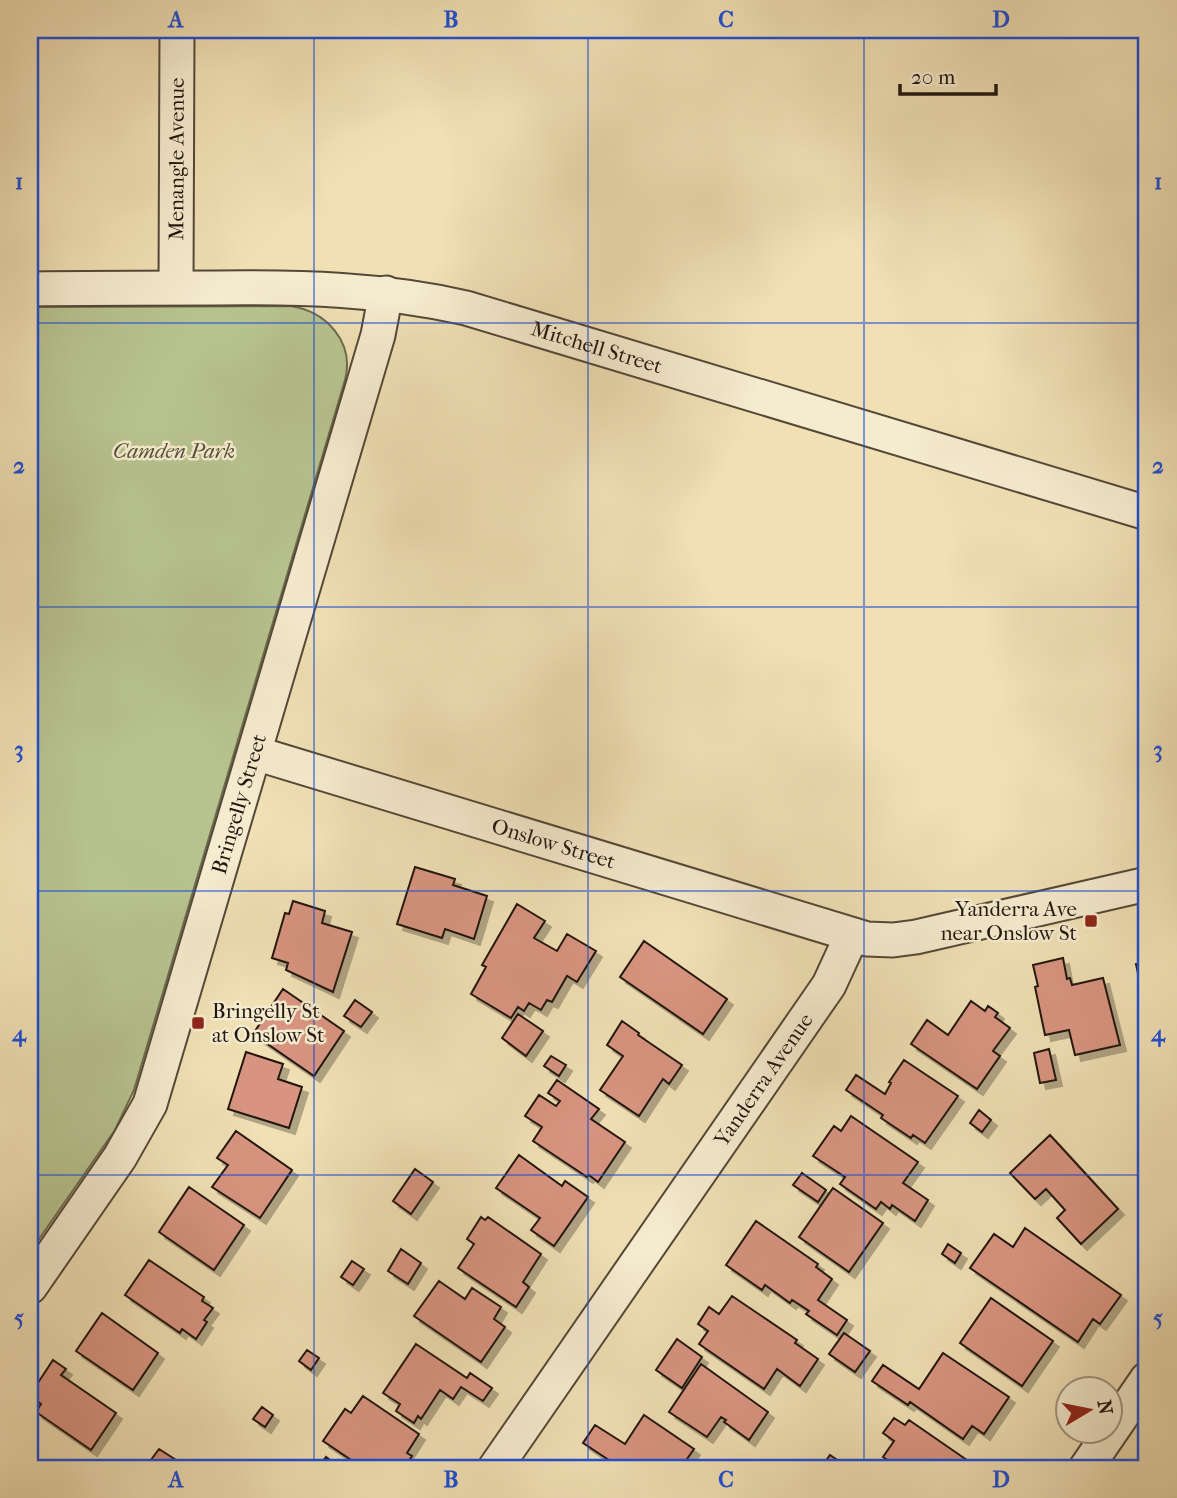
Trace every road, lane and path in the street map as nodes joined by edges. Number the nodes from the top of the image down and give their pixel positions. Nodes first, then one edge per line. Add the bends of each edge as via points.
1 (177, 30) edge
2 (176, 287) junction
3 (30, 289) edge
4 (386, 293) junction
5 (1147, 513) edge
6 (255, 753) junction
7 (1147, 884) edge
8 (852, 935) junction
9 (30, 1287) edge
10 (1147, 1379) edge
11 (495, 1468) edge
12 (1086, 1468) edge

1 - 2 street, Menangle Avenue
2 - 3 street, Mitchell Street
2 - 4 street, Mitchell Street via 304,287
4 - 5 street, Mitchell Street via 466,308
4 - 6 street, Bringelly Street via 378,335
6 - 8 street, Onslow Street
6 - 9 street, Bringelly Street via 150,1104 120,1157
7 - 8 street via 903,939
8 - 11 street, Yanderra Avenue via 829,985
10 - 12 street

